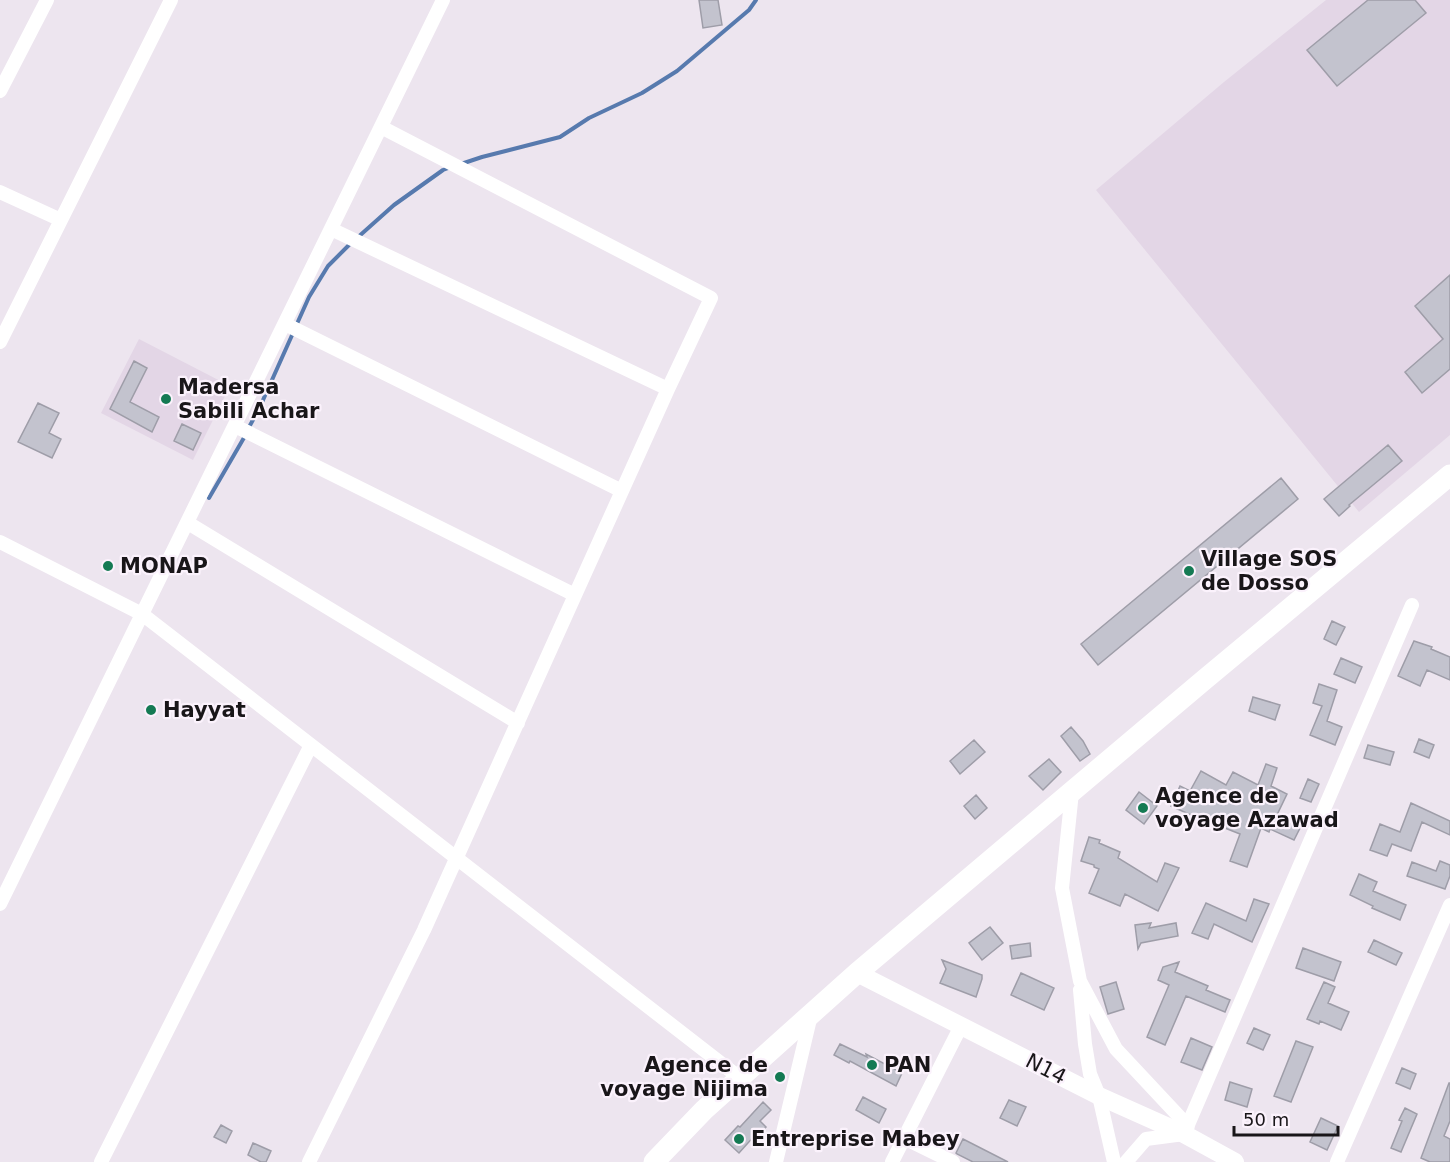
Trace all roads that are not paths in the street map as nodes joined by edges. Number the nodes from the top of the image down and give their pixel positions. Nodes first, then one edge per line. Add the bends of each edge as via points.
1 (47, 0) edge
2 (171, 0) edge
3 (443, 0) edge
4 (0, 91) edge
5 (381, 127) junction
6 (0, 192) edge
7 (61, 220) junction
8 (332, 229) junction
9 (285, 324) junction
10 (0, 342) edge
11 (668, 388) junction
12 (235, 426) junction
13 (1450, 476) edge
14 (622, 491) junction
15 (188, 523) junction
16 (0, 542) edge
17 (576, 594) junction
18 (1412, 605) dead end
19 (142, 614) junction
20 (518, 723) junction
21 (311, 745) junction
22 (1072, 792) junction
23 (457, 858) junction
24 (0, 904) edge
25 (1450, 905) edge
26 (857, 973) junction
27 (1080, 981) junction
28 (812, 1013) junction
29 (960, 1026) junction
30 (740, 1078) junction
31 (1099, 1096) junction
32 (1186, 1130) junction
33 (904, 1138) junction
34 (101, 1162) edge
35 (309, 1162) edge
36 (654, 1162) edge
37 (776, 1162) edge
38 (892, 1162) edge
39 (953, 1162) edge
40 (1114, 1162) edge
41 (1126, 1162) edge
42 (1235, 1162) edge
43 (1337, 1162) edge

1 - 4 street
2 - 7 street
3 - 5 street
5 - 8 street
5 - 11 street via 711,298
6 - 7 street
7 - 10 street
8 - 9 street
8 - 11 street
9 - 12 street
9 - 14 street
11 - 14 street
12 - 15 street
12 - 17 street
13 - 22 highway
14 - 17 street
15 - 19 street
15 - 20 street
16 - 19 street
17 - 20 street
18 - 32 street
19 - 21 street
19 - 24 street
20 - 23 street
21 - 23 street
21 - 34 street
22 - 26 highway
22 - 27 street via 1062,888
23 - 30 street
23 - 35 street
25 - 43 street
26 - 28 highway
26 - 29 main road, N14
27 - 31 street via 1085,1044
27 - 32 street via 1116,1049
28 - 30 highway
28 - 37 street
29 - 31 main road, N14
29 - 33 street
30 - 36 highway
31 - 32 main road, N14
31 - 40 street
32 - 41 street via 1146,1139
32 - 42 main road, N14
33 - 38 street
33 - 39 street

